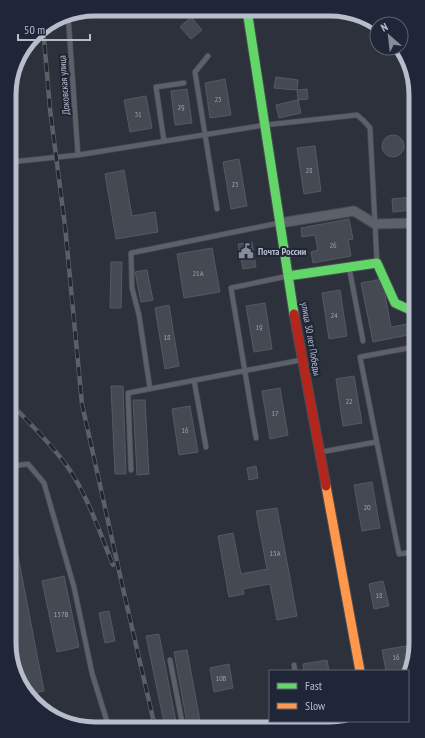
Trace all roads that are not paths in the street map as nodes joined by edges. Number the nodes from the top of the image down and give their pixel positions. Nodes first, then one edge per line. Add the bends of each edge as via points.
1 (249, 16) edge
2 (68, 21) edge
3 (208, 56) dead end
4 (184, 83) dead end
5 (265, 125) junction
6 (206, 135) junction
7 (164, 141) junction
8 (78, 155) junction
9 (16, 161) edge
10 (217, 209) dead end
11 (280, 223) junction
12 (409, 223) edge
13 (375, 224) junction
14 (377, 263) junction
15 (348, 267) junction
16 (288, 276) junction
17 (409, 309) edge
18 (363, 341) dead end
19 (409, 348) edge
20 (303, 360) junction
21 (245, 371) junction
22 (194, 380) junction
23 (150, 388) junction
24 (256, 438) dead end
25 (376, 442) junction
26 (206, 447) dead end
27 (320, 452) junction
28 (16, 466) edge
29 (131, 470) dead end
30 (409, 553) edge
31 (170, 660) dead end
32 (294, 665) dead end
33 (295, 670) edge
34 (360, 670) edge
35 (107, 722) edge
36 (182, 722) edge

1 - 5 street, улица 30 лет Победы
2 - 8 lane, Доковская улица
3 - 6 lane via 195,72
4 - 7 lane via 156,87
5 - 6 lane
5 - 11 street, улица 30 лет Победы
5 - 13 lane via 357,115 364,121 370,128
6 - 7 lane
6 - 10 lane
7 - 8 lane
8 - 9 lane
11 - 13 street via 354,211
11 - 16 street, улица 30 лет Победы
11 - 23 lane via 131,253 132,288 139,315
12 - 13 street
13 - 14 lane
14 - 15 street
14 - 17 street via 395,303
15 - 16 street
15 - 18 lane
16 - 20 street, улица 30 лет Победы
16 - 21 lane via 231,288
19 - 25 lane via 360,357
20 - 21 lane
20 - 27 street, улица 30 лет Победы
21 - 22 lane
21 - 24 lane
22 - 23 lane
22 - 26 lane
23 - 29 lane via 128,393
25 - 27 lane
25 - 30 lane via 399,554
27 - 34 street, улица 30 лет Победы
28 - 35 lane via 28,464 44,483 74,587 92,673
31 - 36 lane
32 - 33 lane

